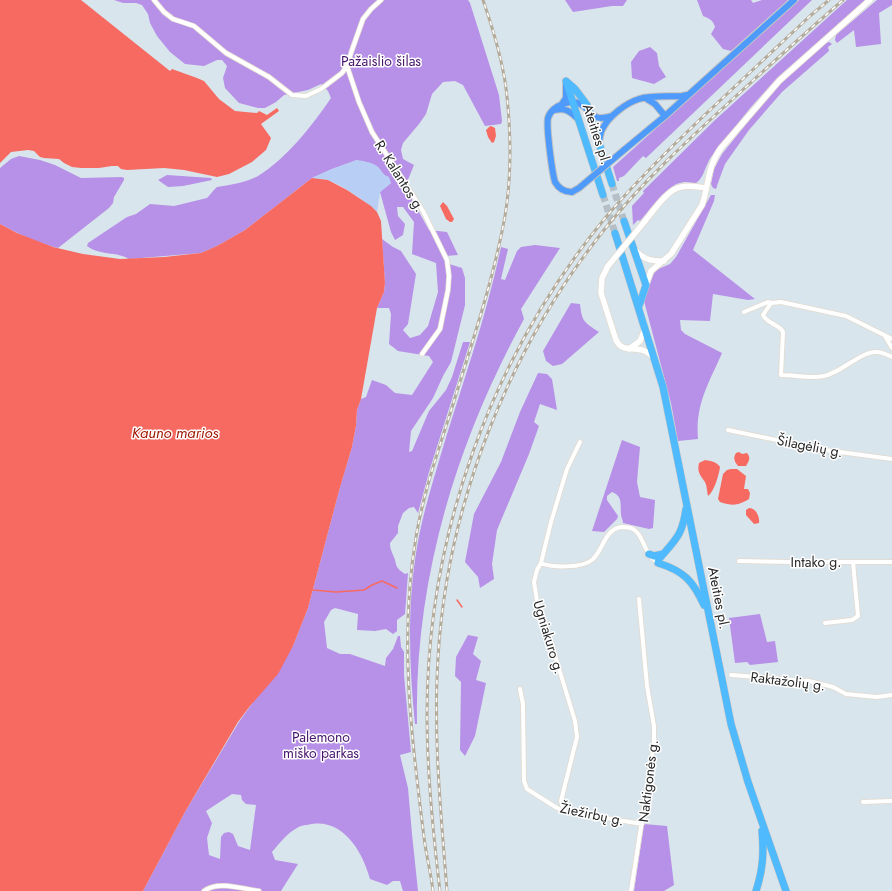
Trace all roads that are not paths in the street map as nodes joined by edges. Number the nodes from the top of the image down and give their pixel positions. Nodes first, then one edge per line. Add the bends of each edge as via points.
1 (154, 0) edge
2 (381, 0) edge
3 (794, 0) edge
4 (870, 0) edge
5 (348, 66) junction
6 (566, 81) junction
7 (692, 92) junction
8 (643, 99) junction
9 (573, 102) junction
10 (562, 104) junction
11 (553, 111) junction
12 (590, 113) junction
13 (612, 116) junction
14 (665, 116) junction
15 (579, 120) junction
16 (599, 144) junction
17 (612, 184) tunnel mouth
18 (706, 188) junction
19 (603, 194) tunnel mouth
20 (624, 221) tunnel mouth
21 (615, 233) tunnel mouth
22 (632, 247) junction
23 (664, 261) junction
24 (646, 285) junction
25 (771, 303) junction
26 (639, 307) junction
27 (744, 312) dead end
28 (645, 326) junction
29 (884, 336) junction
30 (892, 339) edge
31 (892, 348) edge
32 (629, 349) junction
33 (422, 354) dead end
34 (892, 357) edge
35 (656, 359) junction
36 (728, 430) dead end
37 (580, 442) dead end
38 (892, 459) edge
39 (687, 503) junction
40 (649, 554) junction
41 (664, 554) junction
42 (739, 561) dead end
43 (541, 562) junction
44 (853, 562) junction
45 (892, 562) edge
46 (658, 563) junction
47 (639, 599) dead end
48 (708, 613) junction
49 (825, 624) dead end
50 (731, 675) dead end
51 (520, 690) dead end
52 (892, 695) edge
53 (892, 801) edge
54 (864, 802) dead end
55 (564, 811) junction
56 (760, 818) junction
57 (642, 824) junction
58 (204, 891) edge
59 (259, 891) edge
60 (631, 891) edge
61 (756, 891) edge
62 (786, 891) edge

1 - 5 street via 173,19 194,26 226,53 269,77 292,95 306,96 321,89
2 - 5 street via 363,19
3 - 7 main road
4 - 18 main road via 791,69 767,94 717,154
5 - 33 street, R. Kalantos g. via 372,132 423,211 447,260 448,290 440,329
6 - 9 highway, Ateities pl.
6 - 10 main road via 566,98
6 - 12 highway, Ateities pl. via 587,105
7 - 8 main road via 682,96
7 - 14 main road
8 - 13 main road via 633,102
8 - 14 main road via 651,101
9 - 10 main road
9 - 12 main road via 587,108
9 - 15 highway, Ateities pl.
10 - 11 main road
11 - 14 main road, bridge via 548,123 555,182 563,191 572,192
11 - 15 main road via 566,110
12 - 13 main road via 601,118
12 - 16 highway, Ateities pl.
13 - 16 main road via 602,129
15 - 19 highway, Ateities pl.
16 - 17 highway, Ateities pl.
18 - 23 main road via 702,205
18 - 32 main road, bridge via 687,186 676,188 668,194 608,266 602,278 601,293 616,340 621,347
20 - 22 highway
21 - 26 highway, Ateities pl.
22 - 23 main road via 646,259
22 - 24 highway
23 - 24 main road via 651,272
24 - 26 highway
25 - 27 street
25 - 29 street via 781,302 846,316
25 - 34 street via 763,316 783,332 780,375 823,377 872,352
26 - 28 highway, Ateities pl.
28 - 32 main road via 640,341
28 - 35 highway, Ateities pl.
29 - 30 street
29 - 31 street
32 - 35 main road via 644,350
35 - 39 highway, Ateities pl.
36 - 38 street, Šilagėlių g. via 824,450
37 - 43 street, Ugniakuro g. via 567,468
39 - 41 highway via 682,530
39 - 48 highway, Ateities pl.
40 - 41 highway
40 - 43 street via 636,530 624,527 612,531 594,558 586,564 556,567
40 - 46 street
41 - 46 highway
42 - 44 street, Intako g.
43 - 55 street, Ugniakuro g. via 534,582 538,607 577,730 561,801
44 - 45 street, Intako g.
44 - 49 street via 858,615 852,620
46 - 48 highway via 686,576
47 - 57 street, Naktigonės g. via 647,686 654,726 654,743
48 - 56 highway, Ateities pl. via 731,724
50 - 52 street, Raktažolių g. via 809,682 833,687 846,694 878,697
51 - 55 street, Žiežirbų g. via 523,704 525,786
53 - 54 street
55 - 57 street, Žiežirbų g.
56 - 61 highway via 764,861
56 - 62 highway, Ateities pl.
57 - 60 street, Naktigonės g.
58 - 59 street via 213,886

